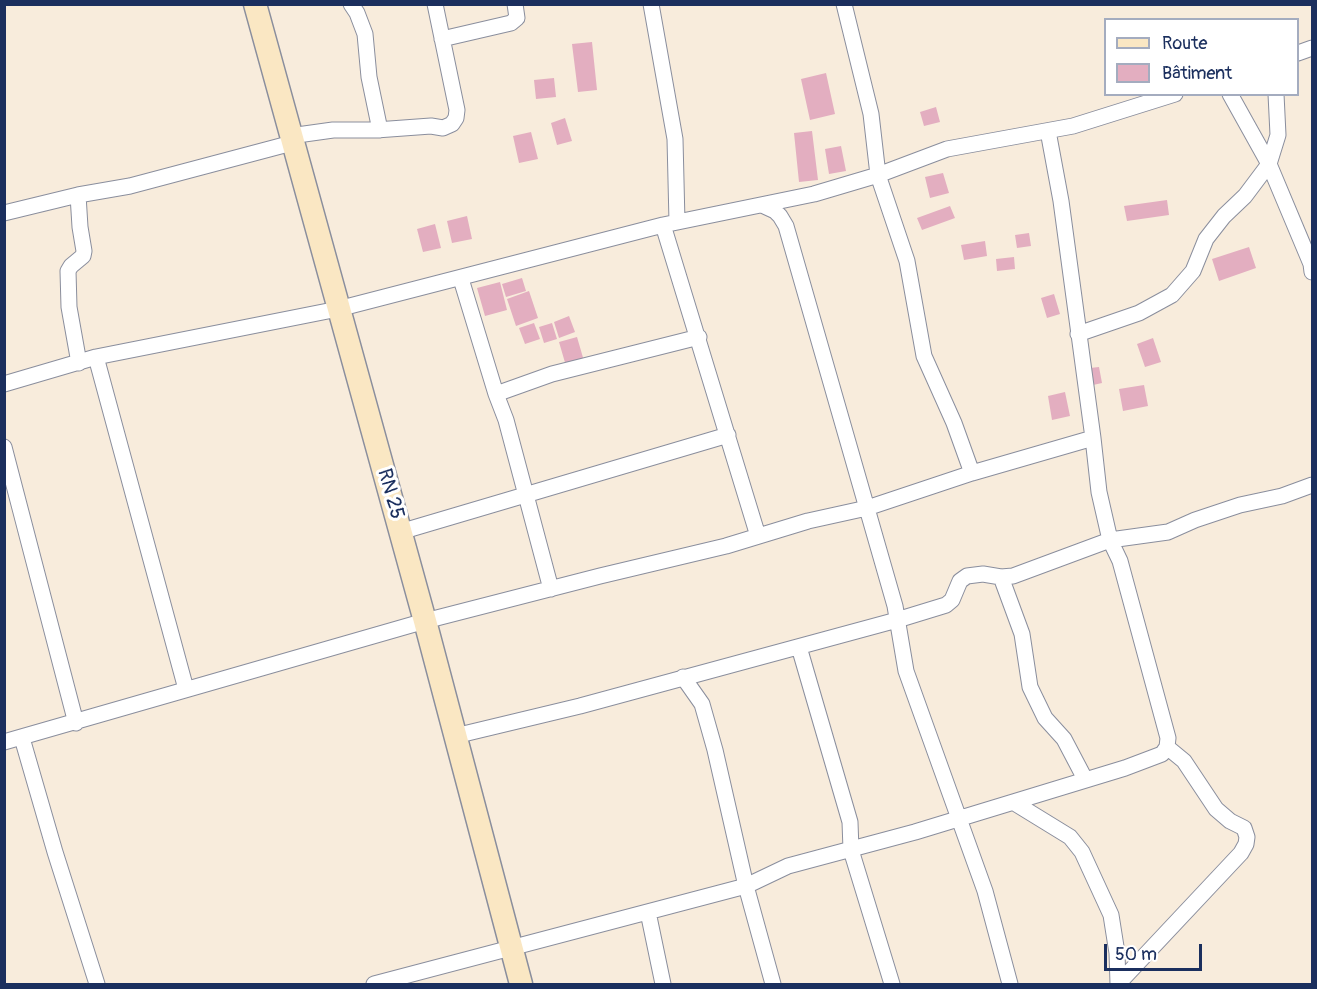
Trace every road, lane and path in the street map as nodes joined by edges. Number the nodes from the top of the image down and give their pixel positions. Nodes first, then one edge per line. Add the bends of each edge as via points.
1 (255, 4) edge
2 (351, 4) edge
3 (435, 4) edge
4 (515, 4) edge
5 (651, 4) edge
6 (844, 4) edge
7 (442, 39) junction
8 (1169, 96) edge
9 (1231, 96) edge
10 (1276, 96) edge
11 (380, 130) junction
12 (1048, 131) junction
13 (291, 140) junction
14 (1269, 164) junction
15 (878, 175) junction
16 (78, 195) junction
17 (762, 206) junction
18 (4, 213) edge
19 (670, 224) junction
20 (1312, 272) edge
21 (461, 279) junction
22 (338, 309) junction
23 (1078, 334) junction
24 (699, 337) junction
25 (96, 357) junction
26 (79, 363) junction
27 (4, 384) edge
28 (496, 394) junction
29 (728, 435) junction
30 (1093, 438) junction
31 (4, 447) edge
32 (972, 473) junction
33 (1312, 485) edge
34 (526, 495) junction
35 (867, 508) junction
36 (400, 532) junction
37 (758, 536) junction
38 (1110, 540) junction
39 (1001, 577) junction
40 (551, 589) junction
41 (897, 620) junction
42 (425, 621) junction
43 (799, 647) junction
44 (683, 677) junction
45 (186, 689) junction
46 (76, 723) junction
47 (455, 736) junction
48 (22, 738) junction
49 (4, 742) edge
50 (1167, 747) junction
51 (1085, 779) junction
52 (1013, 802) junction
53 (958, 818) junction
54 (851, 850) junction
55 (746, 886) junction
56 (648, 912) junction
57 (511, 947) junction
58 (97, 984) edge
59 (374, 984) edge
60 (521, 984) edge
61 (663, 984) edge
62 (773, 984) edge
63 (892, 984) edge
64 (1010, 984) edge
65 (1118, 984) edge

1 - 13 main road, RN 25 / RN 25
2 - 11 street via 365,34
3 - 7 street
4 - 7 street via 515,21
5 - 19 street via 675,139
6 - 15 street via 871,114
7 - 11 street via 458,110 452,124 443,128
8 - 12 street
9 - 14 street
10 - 14 street via 1278,135
11 - 13 street via 333,130
12 - 15 street via 947,149
12 - 23 street
13 - 16 street via 130,186
13 - 22 main road, RN 25 / RN 25
14 - 20 street
14 - 23 street via 1206,239 1193,271 1172,295 1139,313
15 - 17 street
15 - 32 street via 906,261 924,356
16 - 18 street
16 - 26 street via 84,251 68,271 69,307
17 - 19 street
17 - 35 street via 775,211 786,226
19 - 21 street
19 - 24 street
21 - 22 street
21 - 28 street
22 - 25 street
22 - 36 main road, RN 25 / RN 25
23 - 30 street
24 - 28 street via 552,374
24 - 29 street
25 - 26 street
25 - 45 street
26 - 27 street
28 - 34 street
29 - 34 street
29 - 37 street
30 - 32 street
30 - 38 street
31 - 46 street
32 - 35 street
33 - 38 street via 1240,505 1168,532
34 - 36 street
34 - 40 street
35 - 37 street
35 - 41 street
36 - 42 main road, RN 25 / RN 25
37 - 40 street
38 - 39 street
38 - 50 street via 1120,561 1168,738
39 - 41 street via 983,573 967,576 946,605
39 - 51 street via 1022,634 1030,687 1045,718 1064,739
40 - 42 street
41 - 43 street
41 - 53 street via 906,671
42 - 45 street
42 - 47 main road, RN 25 / RN 25
43 - 44 street
43 - 54 street via 850,822
44 - 47 street
44 - 55 street via 702,704
45 - 46 street
46 - 48 street
47 - 57 main road, RN 25 / RN 25
48 - 49 street
48 - 58 street
50 - 51 street via 1162,753 1125,768
50 - 65 street via 1184,760 1216,809 1244,828 1246,844
51 - 52 street
52 - 53 street
52 - 65 street via 1070,837 1082,852 1111,915
53 - 54 street
53 - 64 street via 985,891
54 - 55 street via 788,866
54 - 63 street
55 - 56 street
55 - 62 street
56 - 57 street
56 - 61 street
57 - 59 street
57 - 60 main road, RN 25 / RN 25

